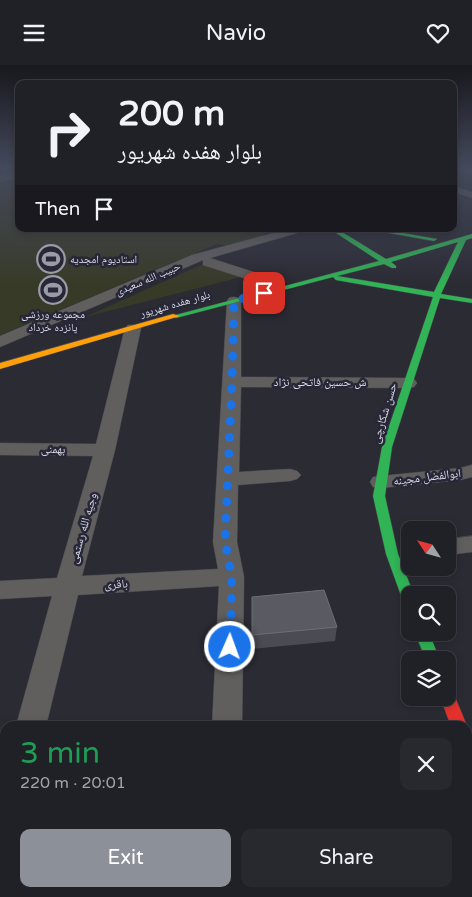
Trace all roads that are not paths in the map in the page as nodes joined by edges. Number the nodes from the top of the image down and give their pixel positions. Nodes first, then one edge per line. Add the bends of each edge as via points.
1 (472, 228) edge
2 (289, 232) edge
3 (339, 232) edge
4 (356, 232) edge
5 (389, 232) edge
6 (467, 237) edge
7 (434, 239) junction
8 (388, 257) junction
9 (208, 262) dead end
10 (408, 270) dead end
11 (328, 276) junction
12 (416, 281) dead end
13 (270, 282) junction
14 (438, 288) junction
15 (234, 301) junction
16 (472, 301) edge
17 (133, 329) junction
18 (0, 342) edge
19 (0, 355) edge
20 (0, 366) edge
21 (232, 382) junction
22 (408, 383) junction
23 (0, 449) edge
24 (105, 450) junction
25 (472, 471) edge
26 (290, 475) dead end
27 (228, 479) junction
28 (381, 482) junction
29 (472, 544) edge
30 (456, 546) edge
31 (401, 553) edge
32 (232, 577) junction
33 (67, 587) junction
34 (0, 590) edge
35 (451, 706) edge
36 (32, 721) edge
37 (227, 721) edge
38 (457, 721) edge

1 - 7 main road, بلوار هفده شهریور
2 - 18 street, حبیب الله سعیدی via 197,258
3 - 8 main road
4 - 8 main road
5 - 7 main road
6 - 8 main road, بلوار هفده شهریور
6 - 14 main road, حسن شکارچی
7 - 8 main road, بلوار هفده شهریور
8 - 10 main road
8 - 11 main road, بلوار هفده شهریور
8 - 13 main road, بلوار هفده شهریور
9 - 13 street
11 - 14 main road
11 - 15 main road, بلوار هفده شهریور
12 - 14 main road
13 - 19 main road, بلوار هفده شهریور
14 - 16 main road
14 - 22 main road, حسن شکارچی
15 - 17 main road, بلوار هفده شهریور
15 - 21 street
17 - 20 main road, بلوار هفده شهریور
17 - 24 street, وجیه الله رستمی
21 - 22 street, ش حسین فاتحی نژاد
21 - 27 street
22 - 28 main road, حسن شکارچی via 387,447
23 - 24 street, بهمنی
24 - 33 street, وجیه الله رستمی
25 - 28 street, ابوالفضل مجینه
26 - 27 street
27 - 32 street via 225,542
28 - 31 main road, حسن شکارچی via 379,495
29 - 30 street
32 - 33 street, باقری
32 - 37 street
33 - 34 street, باقری
33 - 36 street, وجیه الله رستمی
35 - 38 main road

